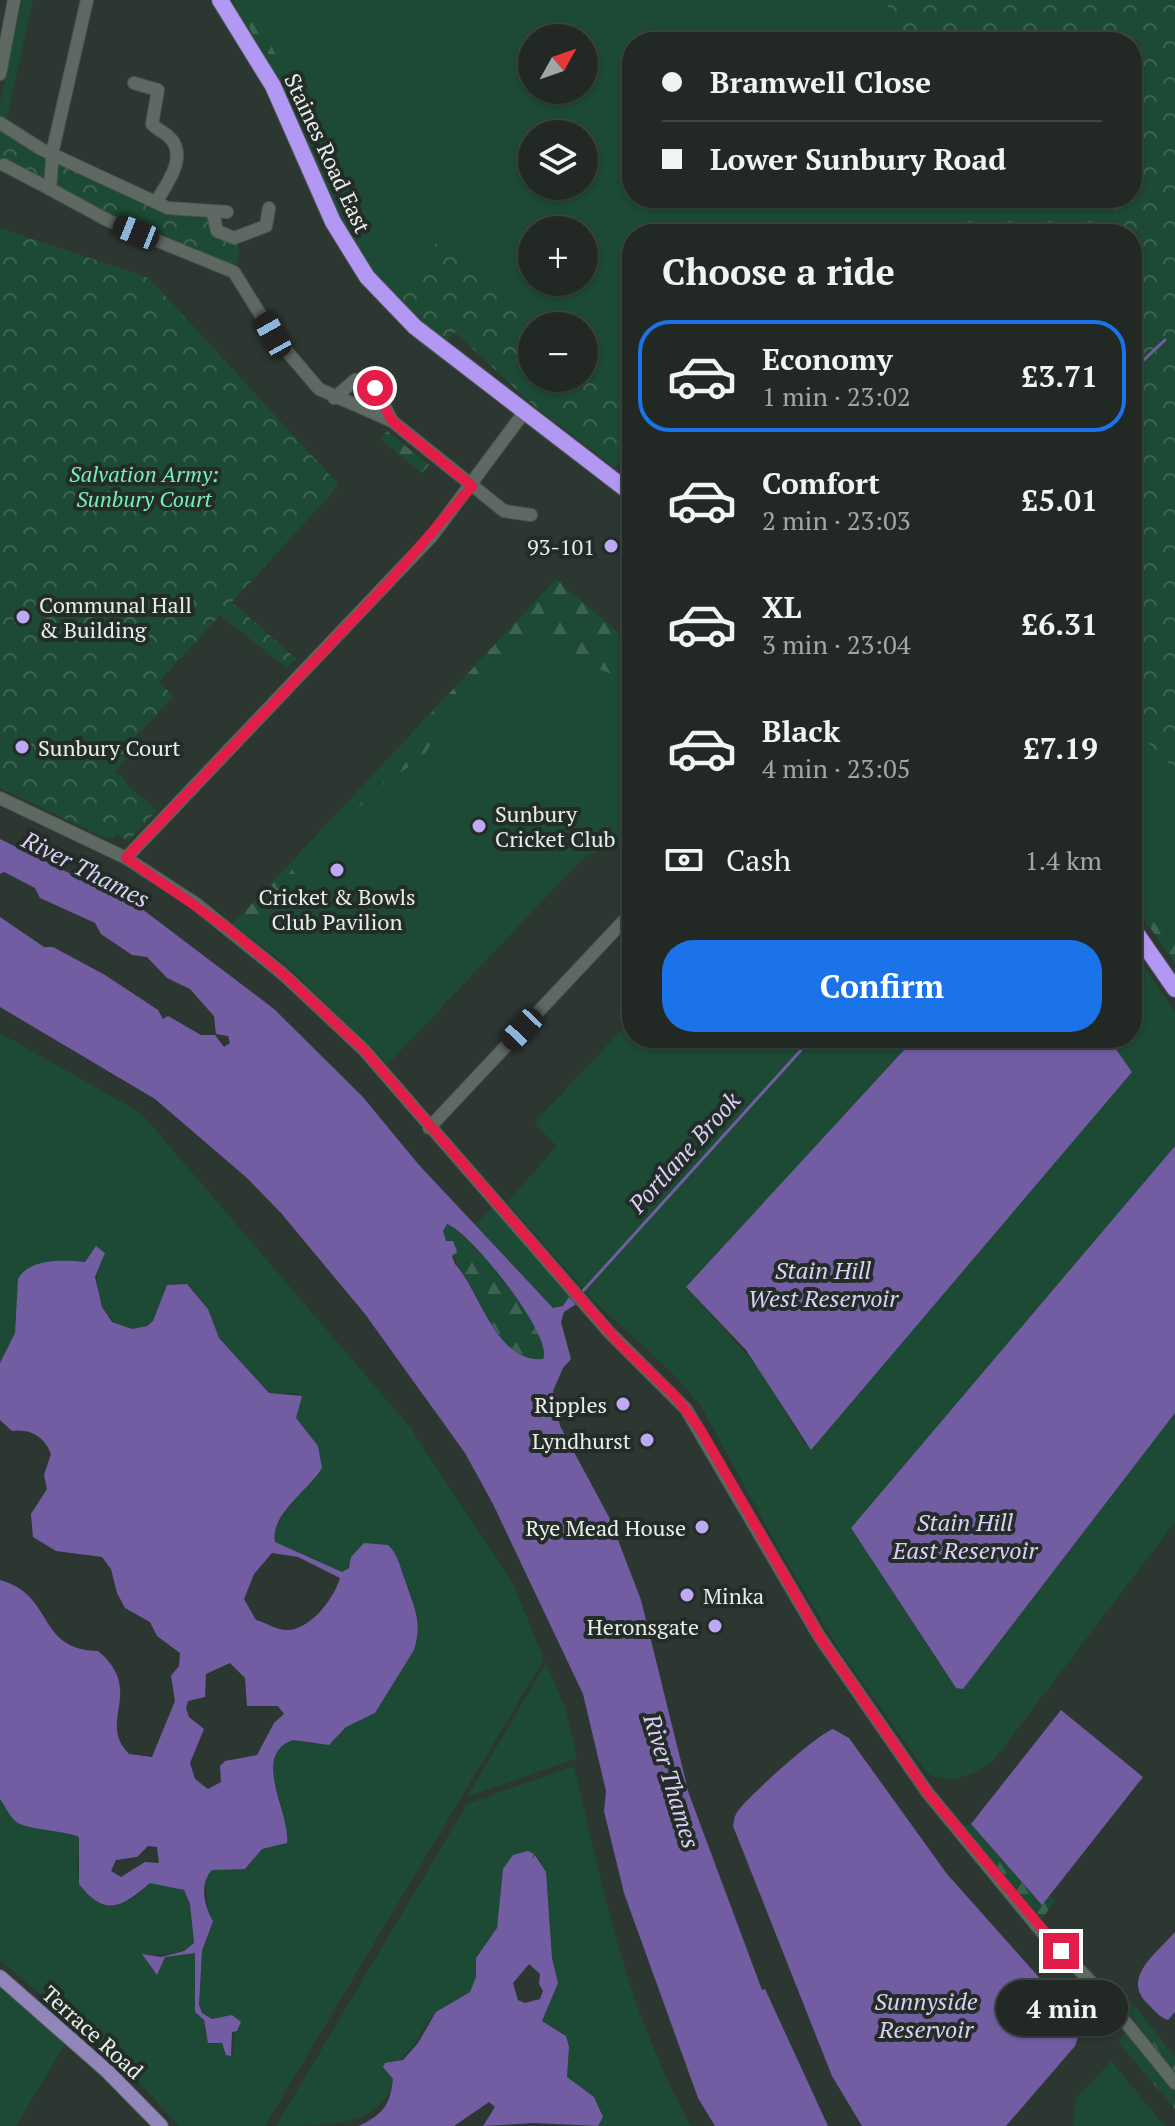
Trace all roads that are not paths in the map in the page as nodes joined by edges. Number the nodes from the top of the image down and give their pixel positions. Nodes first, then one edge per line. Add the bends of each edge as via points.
1 (14, 0) edge
2 (87, 0) edge
3 (220, 0) edge
4 (0, 74) edge
5 (134, 83) dead end
6 (0, 123) edge
7 (53, 152) junction
8 (4, 165) dead end
9 (50, 189) junction
10 (156, 202) junction
11 (269, 208) dead end
12 (227, 212) dead end
13 (213, 213) junction
14 (334, 398) junction
15 (525, 411) junction
16 (392, 421) junction
17 (472, 486) junction
18 (622, 486) edge
19 (531, 515) dead end
20 (0, 798) edge
21 (126, 858) junction
22 (622, 923) edge
23 (1142, 942) edge
24 (1173, 987) edge
25 (429, 1128) junction
26 (0, 1977) edge
27 (1175, 2083) edge
28 (156, 2124) edge

1 - 4 street
2 - 7 street
3 - 15 highway, Staines Road East via 273,86 333,222 367,277 407,320
5 - 10 street via 158,90 152,124 167,134 175,150 175,169
6 - 7 street
7 - 9 street
7 - 10 street
8 - 9 street
9 - 14 street via 109,221 234,272 294,363
10 - 13 street
11 - 13 street via 269,232 234,238 217,231
12 - 13 street
14 - 16 street
14 - 16 street via 355,380 367,379
15 - 17 street
15 - 18 highway, Staines Road East
16 - 17 street
17 - 19 street via 504,511
17 - 21 street via 400,570
20 - 21 street
21 - 25 street via 195,903 294,983 364,1050
22 - 25 street
23 - 24 highway
25 - 27 street via 621,1345 686,1409 819,1636 927,1792
26 - 28 main road, Terrace Road via 107,2071

